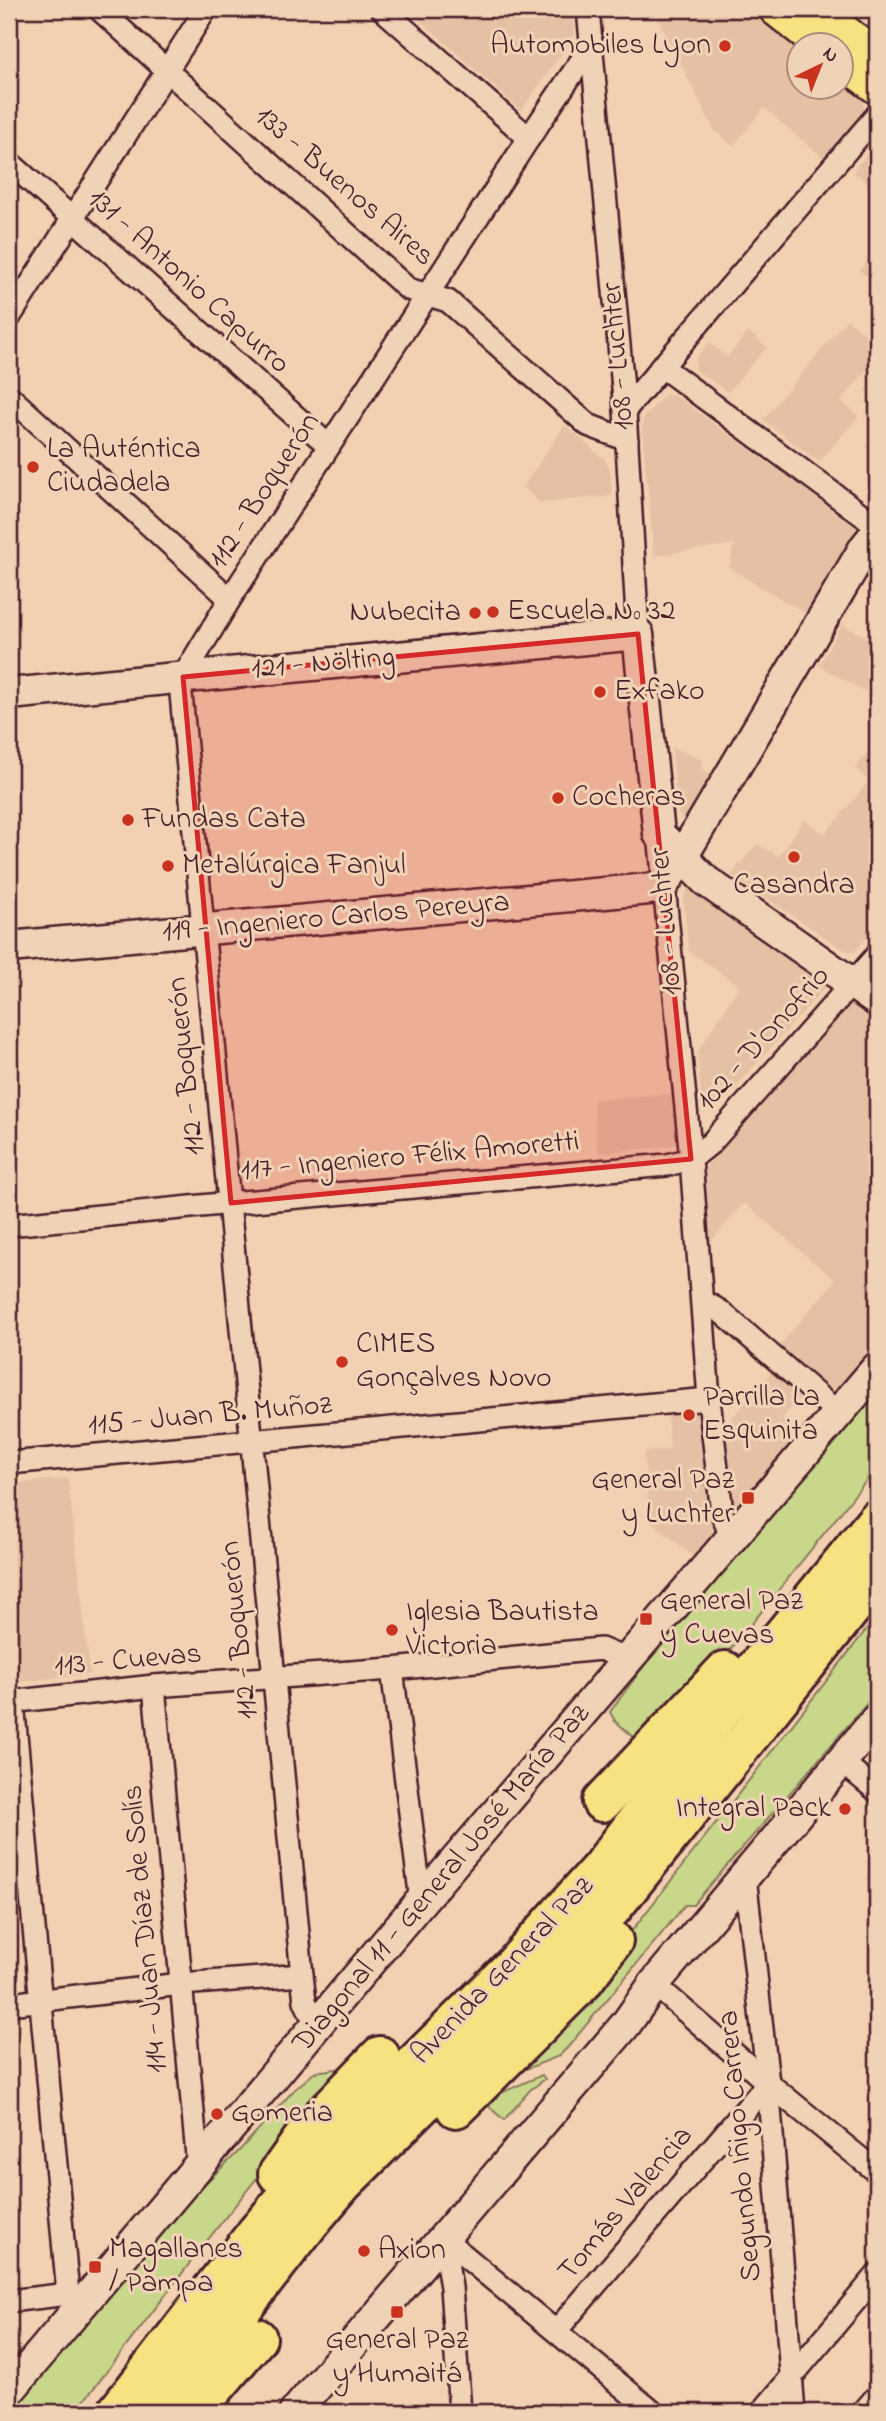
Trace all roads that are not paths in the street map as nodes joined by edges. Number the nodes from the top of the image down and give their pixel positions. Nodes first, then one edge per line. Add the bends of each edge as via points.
1 (99, 9) edge
2 (206, 9) edge
3 (382, 9) edge
4 (588, 9) edge
5 (776, 9) edge
6 (815, 9) edge
7 (805, 32) edge
8 (591, 46) junction
9 (877, 57) edge
10 (854, 69) edge
11 (167, 70) junction
12 (877, 87) edge
13 (877, 115) edge
14 (529, 138) junction
15 (9, 162) edge
16 (72, 219) junction
17 (427, 296) junction
18 (9, 318) edge
19 (661, 366) junction
20 (9, 396) edge
21 (625, 410) junction
22 (627, 440) junction
23 (329, 446) junction
24 (877, 526) edge
25 (877, 532) edge
26 (230, 599) junction
27 (638, 635) junction
28 (183, 677) junction
29 (9, 694) edge
30 (659, 834) junction
31 (682, 857) junction
32 (663, 885) junction
33 (204, 930) junction
34 (9, 947) edge
35 (877, 955) edge
36 (865, 993) edge
37 (691, 1159) junction
38 (231, 1203) junction
39 (9, 1225) edge
40 (703, 1301) junction
41 (877, 1368) edge
42 (709, 1399) junction
43 (838, 1413) junction
44 (251, 1442) junction
45 (9, 1463) edge
46 (877, 1499) edge
47 (877, 1520) edge
48 (731, 1538) junction
49 (877, 1576) edge
50 (877, 1587) edge
51 (815, 1614) junction
52 (625, 1663) junction
53 (392, 1669) junction
54 (275, 1678) junction
55 (155, 1686) junction
56 (11, 1702) edge
57 (877, 1719) edge
58 (841, 1761) junction
59 (724, 1768) junction
60 (877, 1791) edge
61 (602, 1802) dead end
62 (745, 1876) junction
63 (421, 1901) junction
64 (302, 1975) junction
65 (181, 1984) junction
66 (653, 1984) junction
67 (40, 2000) junction
68 (9, 2004) edge
69 (317, 2027) junction
70 (380, 2056) dead end
71 (768, 2083) junction
72 (456, 2108) dead end
73 (198, 2167) junction
74 (877, 2172) edge
75 (443, 2238) junction
76 (877, 2275) edge
77 (9, 2301) edge
78 (74, 2301) junction
79 (556, 2331) junction
80 (178, 2335) junction
81 (257, 2338) dead end
82 (791, 2378) junction
83 (9, 2391) edge
84 (877, 2396) edge
85 (117, 2412) edge
86 (162, 2412) edge
87 (194, 2412) edge
88 (295, 2412) edge
89 (460, 2412) edge
90 (653, 2412) edge
91 (762, 2412) edge
92 (794, 2412) edge
93 (863, 2412) edge

1 - 11 street, 133 - Buenos Aires
2 - 11 street
3 - 14 street
4 - 8 street, 108 - Luchter
5 - 7 main road
6 - 9 main road
8 - 14 street, 112 - Boquerón
8 - 21 street, 108 - Luchter
10 - 12 main road
11 - 16 street
11 - 17 street, 133 - Buenos Aires via 408,289
13 - 19 street
14 - 17 street, 112 - Boquerón
15 - 16 street, 131 - Antonio Capurro
16 - 18 street
16 - 23 street, 131 - Antonio Capurro
17 - 22 street, 133 - Buenos Aires via 448,301 588,425
17 - 23 street, 112 - Boquerón
19 - 21 street
19 - 24 street
20 - 26 street
21 - 22 street, 108 - Luchter
22 - 27 street, 108 - Luchter
23 - 26 street, 112 - Boquerón
25 - 31 street
26 - 28 street, 112 - Boquerón
27 - 28 street, 121 - Nölting
27 - 30 street, 108 - Luchter
28 - 29 street, 121 - Nölting
28 - 33 street, 112 - Boquerón
30 - 31 street
30 - 32 street, 108 - Luchter
31 - 32 street
31 - 36 street via 706,881
32 - 33 street, 119 - Ingeniero Carlos Pereyra
32 - 37 street, 108 - Luchter
33 - 34 street, 119 - Ingeniero Carlos Pereyra
33 - 38 street, 112 - Boquerón
35 - 36 street, 102 - D'Onofrio
36 - 37 street, 102 - D'Onofrio
37 - 38 street, 117 - Ingeniero Félix Amoretti via 667,1165
37 - 40 street, 108 - Luchter
38 - 39 street, 117 - Ingeniero Félix Amoretti
38 - 44 street, 112 - Boquerón
40 - 42 street, 108 - Luchter
40 - 43 street
41 - 43 street, Diagonal 11 - General José María Paz
42 - 44 street, 115 - Juan B. Muñoz
42 - 48 street, 108 - Luchter via 722,1513
43 - 48 street, Diagonal 11 - General José María Paz
44 - 45 street, 115 - Juan B. Muñoz
44 - 54 street, 112 - Boquerón
46 - 51 highway
47 - 51 highway, Avenida General Paz
48 - 52 street, Diagonal 11 - General José María Paz
49 - 51 highway, Avenida General Paz
50 - 51 highway
51 - 59 highway, Avenida General Paz
51 - 61 highway via 729,1668
51 - 80 highway, Avenida General Paz via 717,1716 560,1916 322,2155
52 - 53 street, 113 - Cuevas via 601,1649
52 - 63 street, Diagonal 11 - General José María Paz
53 - 54 street, 113 - Cuevas
53 - 63 street
54 - 55 street, 113 - Cuevas
54 - 64 street, 112 - Boquerón
55 - 56 street, 113 - Cuevas
55 - 65 street, 114 - Juan Díaz de Solís
56 - 67 street
57 - 58 street
58 - 60 street
58 - 62 street
59 - 72 highway via 628,1920 581,1984
59 - 86 highway, Avenida General Paz via 562,1964 343,2183
62 - 66 street
62 - 71 street, Segundo Iñigo Carrera
63 - 69 street, Diagonal 11 - General José María Paz
64 - 65 street
64 - 69 street, 112 - Boquerón via 305,2001
65 - 67 street
65 - 73 street, 114 - Juan Díaz de Solís
66 - 71 street
66 - 75 street via 626,2024
67 - 68 street
67 - 78 street
69 - 73 street, Diagonal 11 - General José María Paz
70 - 80 highway via 330,2106 285,2162
71 - 74 street
71 - 79 street, Tomás Valencia
71 - 82 street, Segundo Iñigo Carrera
73 - 78 street, Diagonal 11 - General José María Paz
75 - 79 street
75 - 88 street
75 - 89 street
76 - 82 street
77 - 78 street
78 - 83 street, Diagonal 11 - General José María Paz
79 - 90 street
80 - 85 highway, Avenida General Paz
81 - 87 highway
82 - 91 street
82 - 92 street, Segundo Iñigo Carrera
84 - 93 street

